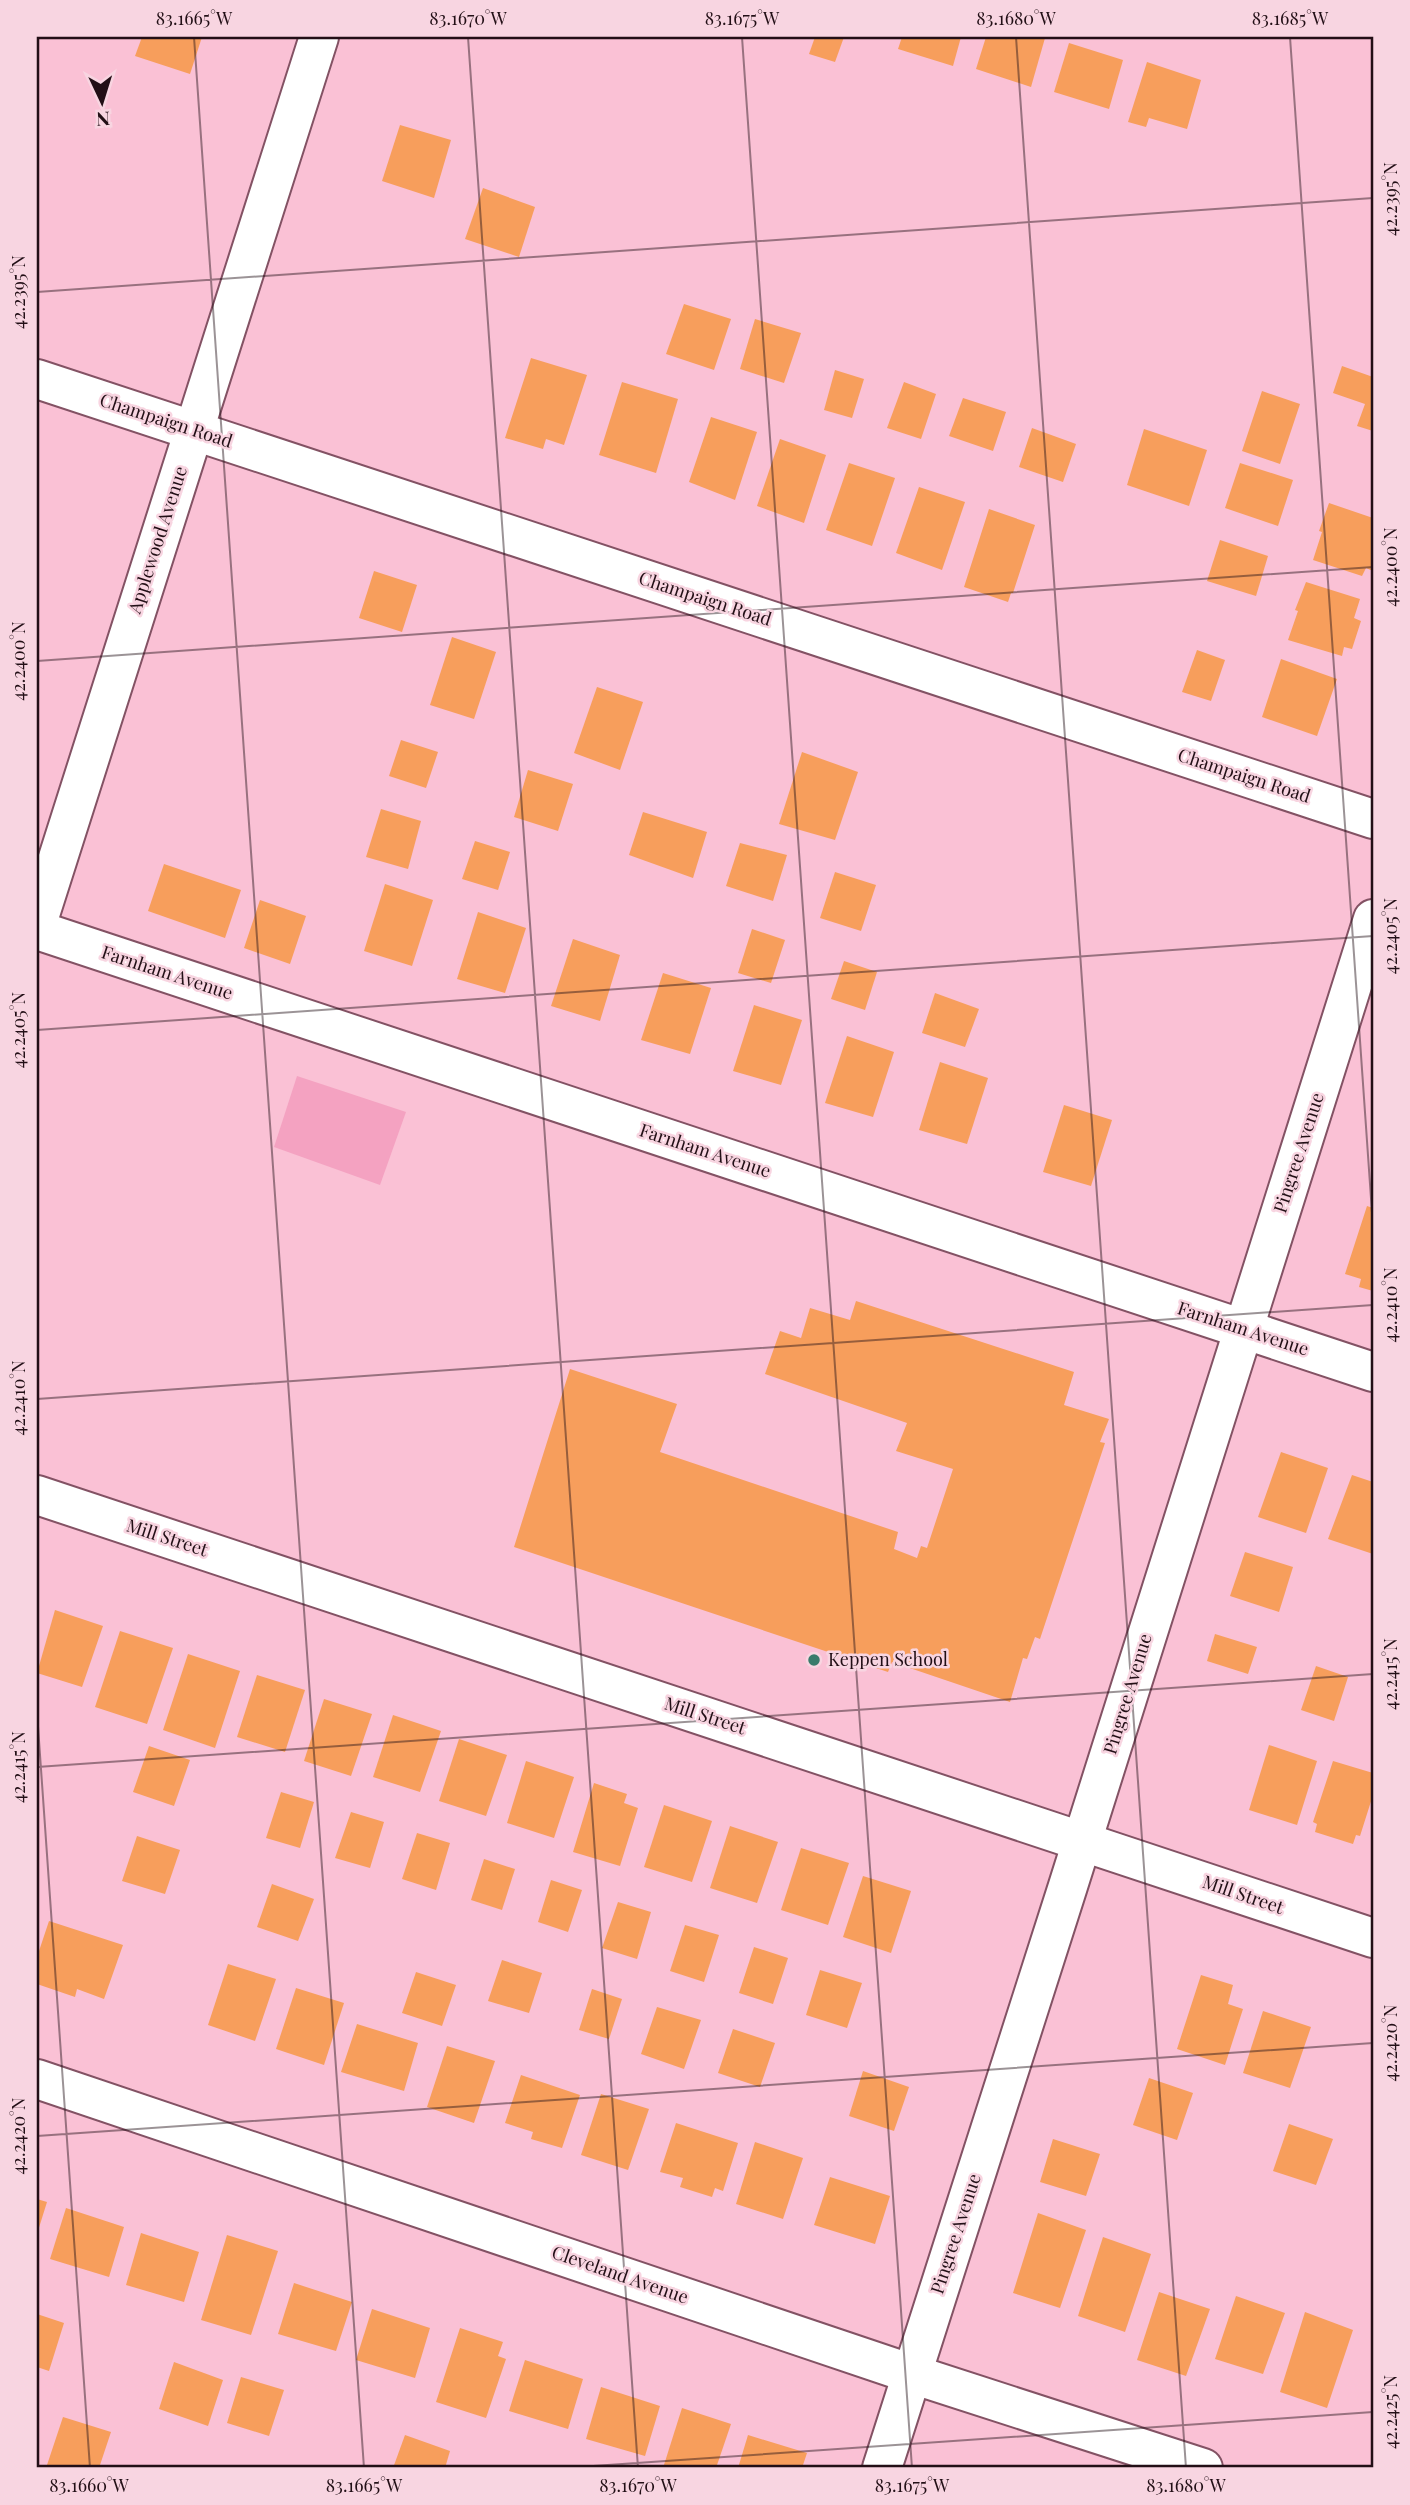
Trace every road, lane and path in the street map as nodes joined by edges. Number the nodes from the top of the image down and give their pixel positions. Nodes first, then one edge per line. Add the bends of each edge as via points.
1 (319, 37) edge
2 (37, 379) edge
3 (193, 430) junction
4 (1373, 818) edge
5 (1373, 919) edge
6 (37, 925) edge
7 (37, 930) edge
8 (1243, 1329) junction
9 (1373, 1372) edge
10 (37, 1495) edge
11 (1082, 1841) junction
12 (1373, 1938) edge
13 (37, 2079) edge
14 (912, 2374) junction
15 (882, 2468) edge
16 (1203, 2468) edge

1 - 3 street, Applewood Avenue
2 - 3 street, Champaign Road
3 - 4 street, Champaign Road
3 - 6 street, Applewood Avenue
5 - 8 street, Pingree Avenue
7 - 8 street, Farnham Avenue
8 - 9 street, Farnham Avenue
8 - 11 street, Pingree Avenue
10 - 11 street, Mill Street
11 - 12 street, Mill Street
11 - 14 street, Pingree Avenue
13 - 14 street, Cleveland Avenue
14 - 15 street, Pingree Avenue
14 - 16 street, Cleveland Avenue

